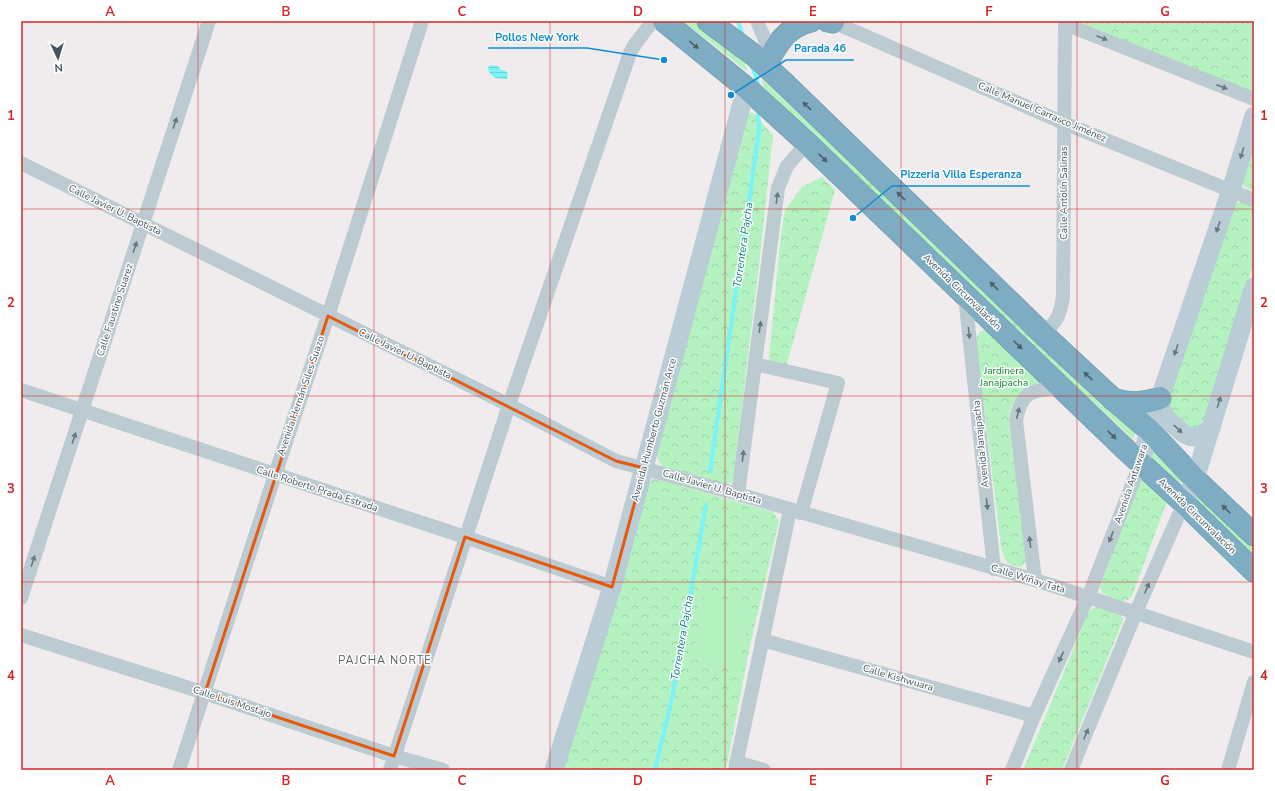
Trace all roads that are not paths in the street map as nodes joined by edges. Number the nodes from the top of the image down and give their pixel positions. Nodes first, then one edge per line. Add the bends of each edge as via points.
1 (209, 21) edge
2 (422, 21) edge
3 (653, 21) edge
4 (664, 21) edge
5 (708, 21) edge
6 (756, 21) edge
7 (811, 21) edge
8 (831, 21) edge
9 (1065, 22) edge
10 (764, 59) junction
11 (754, 94) junction
12 (1254, 99) edge
13 (1254, 116) edge
14 (1064, 123) junction
15 (807, 143) junction
16 (21, 163) edge
17 (1231, 190) junction
18 (1254, 200) edge
19 (142, 223) junction
20 (1254, 287) edge
21 (965, 294) junction
22 (328, 316) junction
23 (1044, 334) junction
24 (755, 364) junction
25 (1063, 388) junction
26 (21, 390) edge
27 (1160, 398) junction
28 (1113, 400) junction
29 (509, 405) junction
30 (83, 410) junction
31 (1211, 428) junction
32 (1149, 430) junction
33 (1141, 462) junction
34 (644, 468) junction
35 (275, 475) junction
36 (1195, 479) junction
37 (738, 494) junction
38 (1184, 503) junction
39 (795, 511) junction
40 (1254, 535) edge
41 (465, 537) junction
42 (994, 569) junction
43 (1254, 571) edge
44 (1035, 580) junction
45 (612, 587) junction
46 (1088, 597) junction
47 (21, 598) edge
48 (1136, 612) junction
49 (21, 635) edge
50 (762, 640) junction
51 (1254, 652) edge
52 (1254, 682) edge
53 (205, 693) junction
54 (1034, 716) junction
55 (394, 756) junction
56 (736, 766) edge
57 (179, 770) edge
58 (390, 770) edge
59 (443, 770) edge
60 (554, 770) edge
61 (764, 770) edge
62 (1012, 770) edge
63 (1071, 770) edge
64 (1228, 770) edge

19 -> 1 street, Calle Faustino Suarez
2 - 22 street, Avenida Hernán Siles Suazo
3 - 29 street via 630,53
4 -> 11 highway, Avenida Circunvalación
5 - 10 highway
6 - 10 street
7 - 10 highway via 788,31
8 - 14 street, Calle Manuel Carrasco Jiménez
9 -> 12 street
9 - 14 street, Calle Antolín Salinas
23 -> 10 highway
11 - 15 highway, Avenida Circunvalación
11 - 34 main road, Avenida Humberto Guzmán Arce
13 -> 17 main road, Avenida Antawara
14 - 17 street, Calle Manuel Carrasco Jiménez
14 - 23 street, Calle Antolín Salinas via 1063,297 1055,323
15 -> 21 highway, Avenida Circunvalación
24 -> 15 street via 778,188 787,166
16 - 19 street, Calle Javier U. Baptista
17 - 18 street, Calle Manuel Carrasco Jiménez
17 -> 27 main road, Avenida Antawara
19 - 22 street, Calle Javier U. Baptista
30 -> 19 street, Calle Faustino Suarez
31 -> 20 main road
21 -> 25 highway, Avenida Circunvalación
21 -> 42 street, Avenida Janajpacha
22 - 29 street, Calle Javier U. Baptista
22 - 35 street, Avenida Hernán Siles Suazo
28 -> 23 highway
37 -> 24 street
24 - 39 street via 838,383
25 -> 33 highway, Avenida Circunvalación
44 -> 25 street via 1016,420 1021,402 1027,395 1035,391
26 - 30 street, Calle Roberto Prada Estrada
27 - 28 highway via 1140,404
27 -> 31 main road via 1164,415 1185,435 1199,436
27 - 32 main road, Avenida Antawara
28 - 32 highway
29 - 34 street, Calle Javier U. Baptista via 616,461
29 - 41 street
30 - 35 street, Calle Roberto Prada Estrada
47 -> 30 street, Calle Faustino Suarez
31 - 36 main road
32 - 33 main road, Avenida Antawara
32 - 36 highway
33 - 38 highway, Avenida Circunvalación
33 -> 46 street, Avenida Antawara
34 - 37 street, Calle Javier U. Baptista
34 - 45 main road, Avenida Humberto Guzmán Arce
35 - 41 street, Calle Roberto Prada Estrada
35 - 53 street, Avenida Hernán Siles Suazo
36 - 38 main road
40 -> 36 highway
37 - 39 street, Calle Javier U. Baptista
38 - 43 highway, Avenida Circunvalación
48 -> 38 street
39 - 42 street, Calle Wiñay Tata
39 - 50 street
41 - 45 street, Calle Roberto Prada Estrada
41 - 55 street
42 - 44 street, Calle Wiñay Tata
44 - 46 street, Calle Wiñay Tata
45 - 60 main road, Avenida Humberto Guzmán Arce
46 - 48 street, Calle Wiñay Tata
46 -> 54 street, Avenida Antawara
48 - 51 street, Calle Wiñay Tata
63 -> 48 street
49 - 53 street, Calle Luis Mostajo
50 - 54 street, Calle Kishwuara
50 - 56 street
52 - 64 street
53 - 55 street, Calle Luis Mostajo
53 - 57 street, Avenida Hernán Siles Suazo
54 - 62 street, Avenida Antawara
55 - 58 street
55 - 59 street, Calle Luis Mostajo
56 - 61 street

